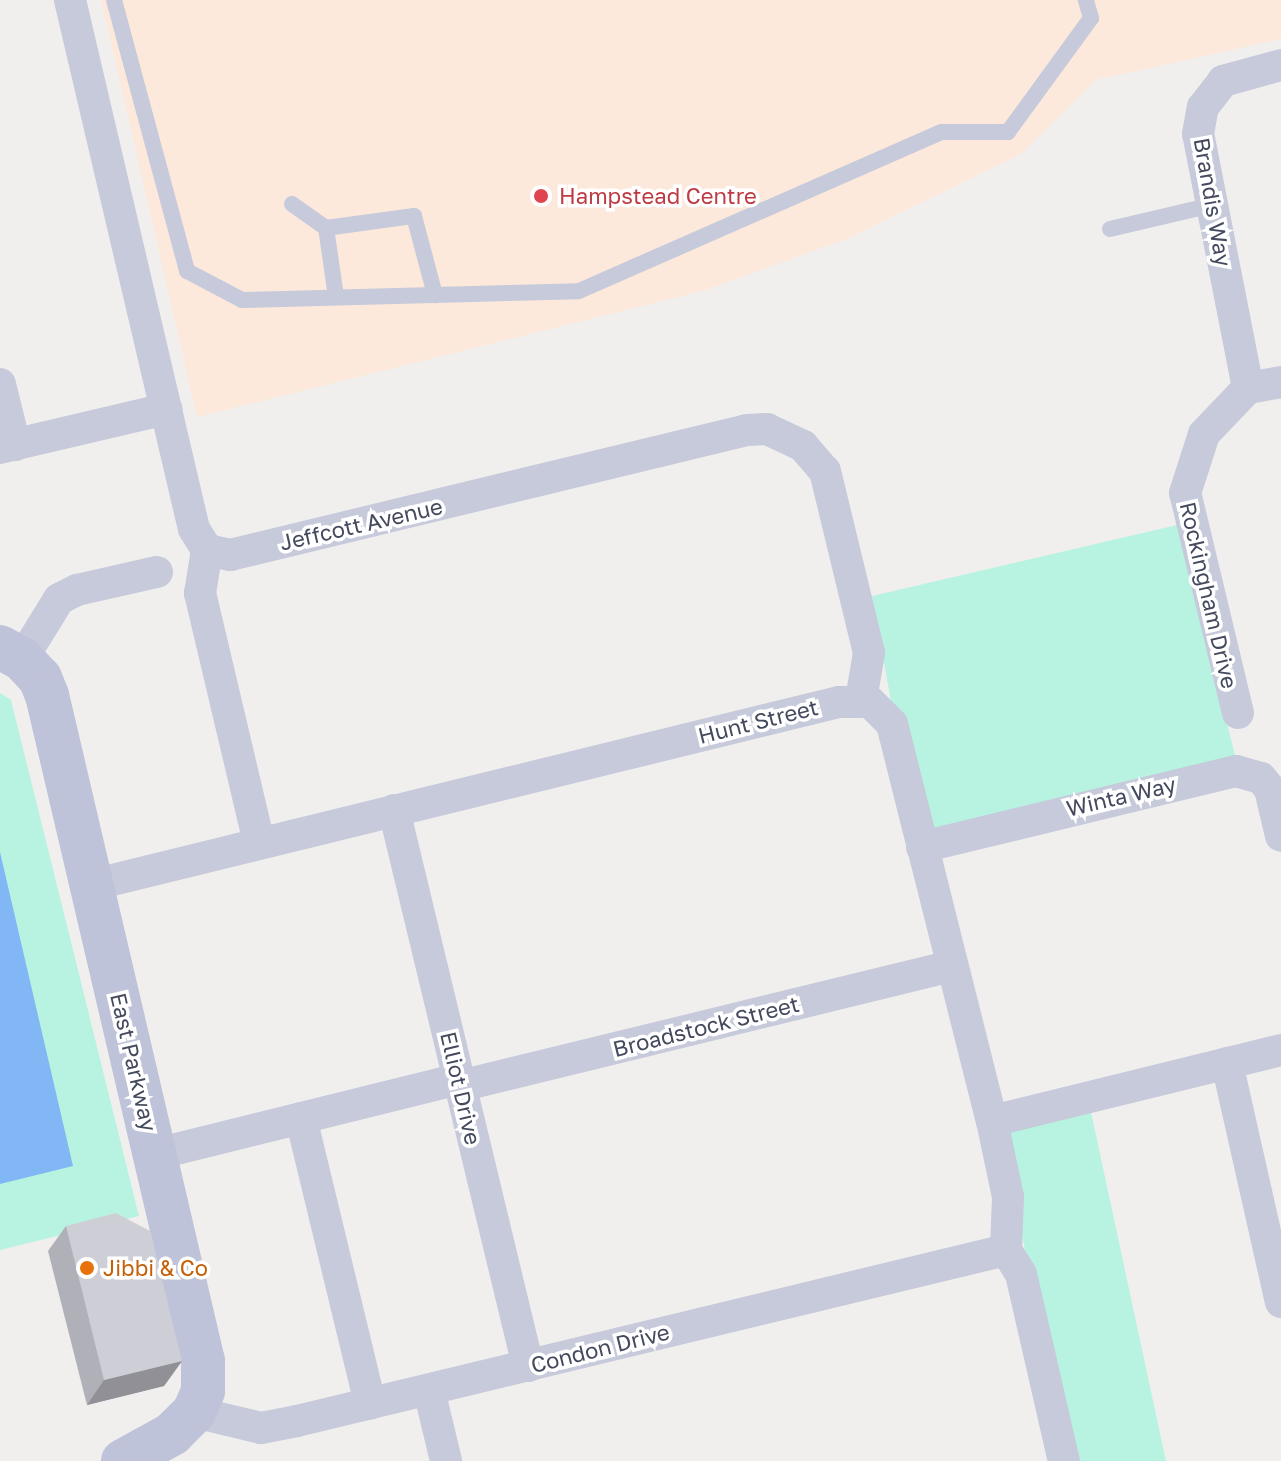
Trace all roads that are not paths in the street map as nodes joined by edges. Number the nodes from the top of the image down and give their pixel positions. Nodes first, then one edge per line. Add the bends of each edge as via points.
1 (70, 0) edge
2 (114, 0) edge
3 (1086, 0) edge
4 (1281, 65) edge
5 (292, 204) dead end
6 (1212, 205) junction
7 (326, 228) junction
8 (1110, 229) dead end
9 (435, 295) junction
10 (336, 297) junction
11 (1281, 382) edge
12 (0, 384) edge
13 (1248, 388) junction
14 (166, 409) junction
15 (7, 446) edge
16 (207, 550) junction
17 (157, 572) dead end
18 (11, 653) edge
19 (861, 700) junction
20 (1238, 713) dead end
21 (394, 810) junction
22 (1281, 836) edge
23 (259, 843) junction
24 (922, 847) junction
25 (92, 885) junction
26 (952, 966) junction
27 (1281, 1050) edge
28 (1227, 1063) junction
29 (459, 1082) junction
30 (301, 1118) junction
31 (992, 1121) junction
32 (156, 1154) junction
33 (1006, 1250) junction
34 (1281, 1302) edge
35 (528, 1366) junction
36 (429, 1390) junction
37 (370, 1404) junction
38 (194, 1412) junction
39 (123, 1461) edge
40 (446, 1461) edge
41 (1064, 1461) edge

1 - 14 street
2 - 10 lane via 187,271 242,300
3 - 9 lane via 1091,18 1008,132 942,132 579,291
4 - 6 street, Brandis Way via 1223,81 1203,107 1198,134
5 - 7 lane
6 - 8 lane
6 - 13 street, Brandis Way
7 - 9 lane via 414,216
7 - 10 lane
9 - 10 lane
11 - 13 street
12 - 15 street
13 - 20 street, Rockingham Drive via 1204,434 1185,493
14 - 15 street
14 - 16 street via 194,529
16 - 19 street, Jeffcott Avenue via 230,555 767,429 803,446 825,471 869,653
16 - 23 street via 200,593
17 - 18 street via 59,599
18 - 25 street, East Parkway via 47,695
19 - 21 street, Hunt Street
19 - 24 street via 886,714 892,724
21 - 23 street, Hunt Street
21 - 29 street, Elliot Drive
22 - 24 street, Winta Way via 1270,789 1261,778 1236,771
23 - 25 street, Hunt Street
24 - 26 street
25 - 32 street, East Parkway
26 - 29 street, Broadstock Street
26 - 31 street
27 - 28 street
28 - 31 street
28 - 34 street
29 - 30 street, Broadstock Street
29 - 35 street, Elliot Drive
30 - 32 street, Broadstock Street
30 - 37 street
31 - 33 street via 1008,1197
32 - 38 street, East Parkway via 203,1361 203,1391
33 - 35 street, Condon Drive
33 - 41 street via 1021,1274
35 - 36 street, Condon Drive
36 - 37 street, Condon Drive
36 - 40 street
37 - 38 street, Condon Drive via 261,1428
38 - 39 street via 172,1434

